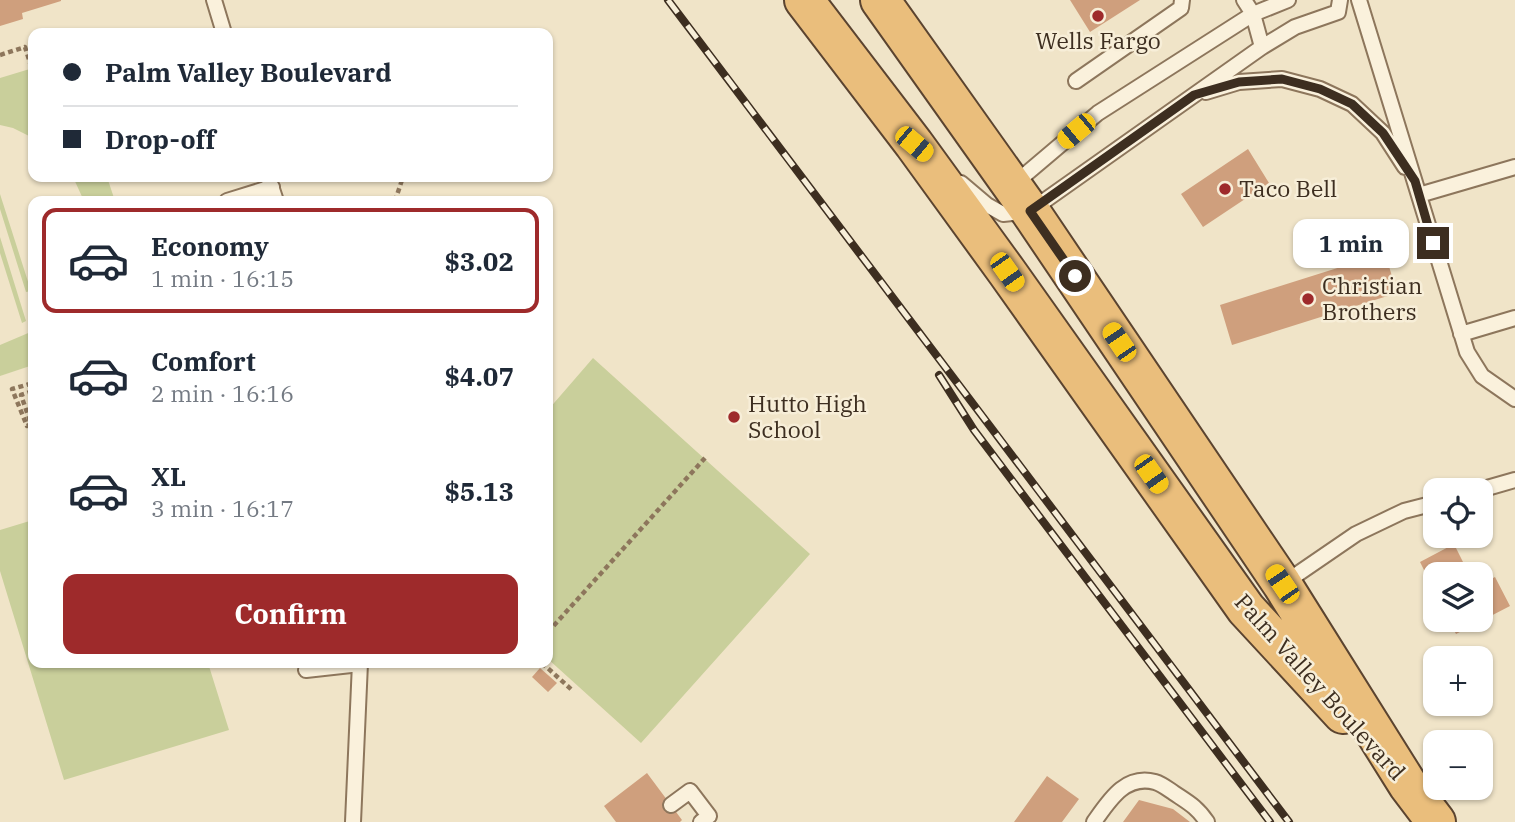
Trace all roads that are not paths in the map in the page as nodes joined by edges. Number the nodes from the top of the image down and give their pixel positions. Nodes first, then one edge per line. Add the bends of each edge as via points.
1 (214, 0) edge
2 (804, 0) edge
3 (880, 0) edge
4 (1182, 0) edge
5 (1244, 0) edge
6 (1288, 0) edge
7 (1340, 0) edge
8 (1359, 0) edge
9 (1253, 13) junction
10 (222, 28) edge
11 (1262, 47) junction
12 (1076, 81) dead end
13 (1194, 95) junction
14 (914, 144) junction
15 (1515, 167) edge
16 (272, 188) edge
17 (1417, 188) junction
18 (244, 196) edge
19 (1021, 198) junction
20 (1515, 318) edge
21 (1461, 334) junction
22 (1515, 399) edge
23 (1515, 480) edge
24 (1493, 486) edge
25 (1423, 506) edge
26 (1282, 584) junction
27 (321, 668) edge
28 (360, 668) edge
29 (306, 670) dead end
30 (1408, 785) junction
31 (671, 805) dead end
32 (705, 819) edge
33 (353, 822) edge
34 (1094, 822) edge
35 (1207, 822) edge
36 (1436, 822) edge

1 - 10 lane
2 - 14 highway, Palm Valley Boulevard
3 - 19 highway, Palm Valley Boulevard
4 - 12 lane via 1181,8
5 - 9 lane
6 - 9 lane
7 - 11 lane via 1338,12 1295,27
8 - 17 lane
9 - 11 lane
9 - 19 lane via 1097,113
11 - 13 lane
13 - 17 lane via 1239,82 1282,79 1320,89 1352,104 1383,133
13 - 19 lane
14 - 19 lane via 1003,214
14 - 30 highway, Palm Valley Boulevard via 1246,609
15 - 17 lane
16 - 18 lane
17 - 21 lane
19 - 26 highway, Palm Valley Boulevard
20 - 21 lane
21 - 22 lane via 1482,376
23 - 24 lane
25 - 26 lane via 1356,534
26 - 30 highway, Palm Valley Boulevard
27 - 29 lane
28 - 33 lane
30 - 36 highway
31 - 32 lane via 691,791
34 - 35 lane via 1114,795 1142,780 1157,782 1199,809

